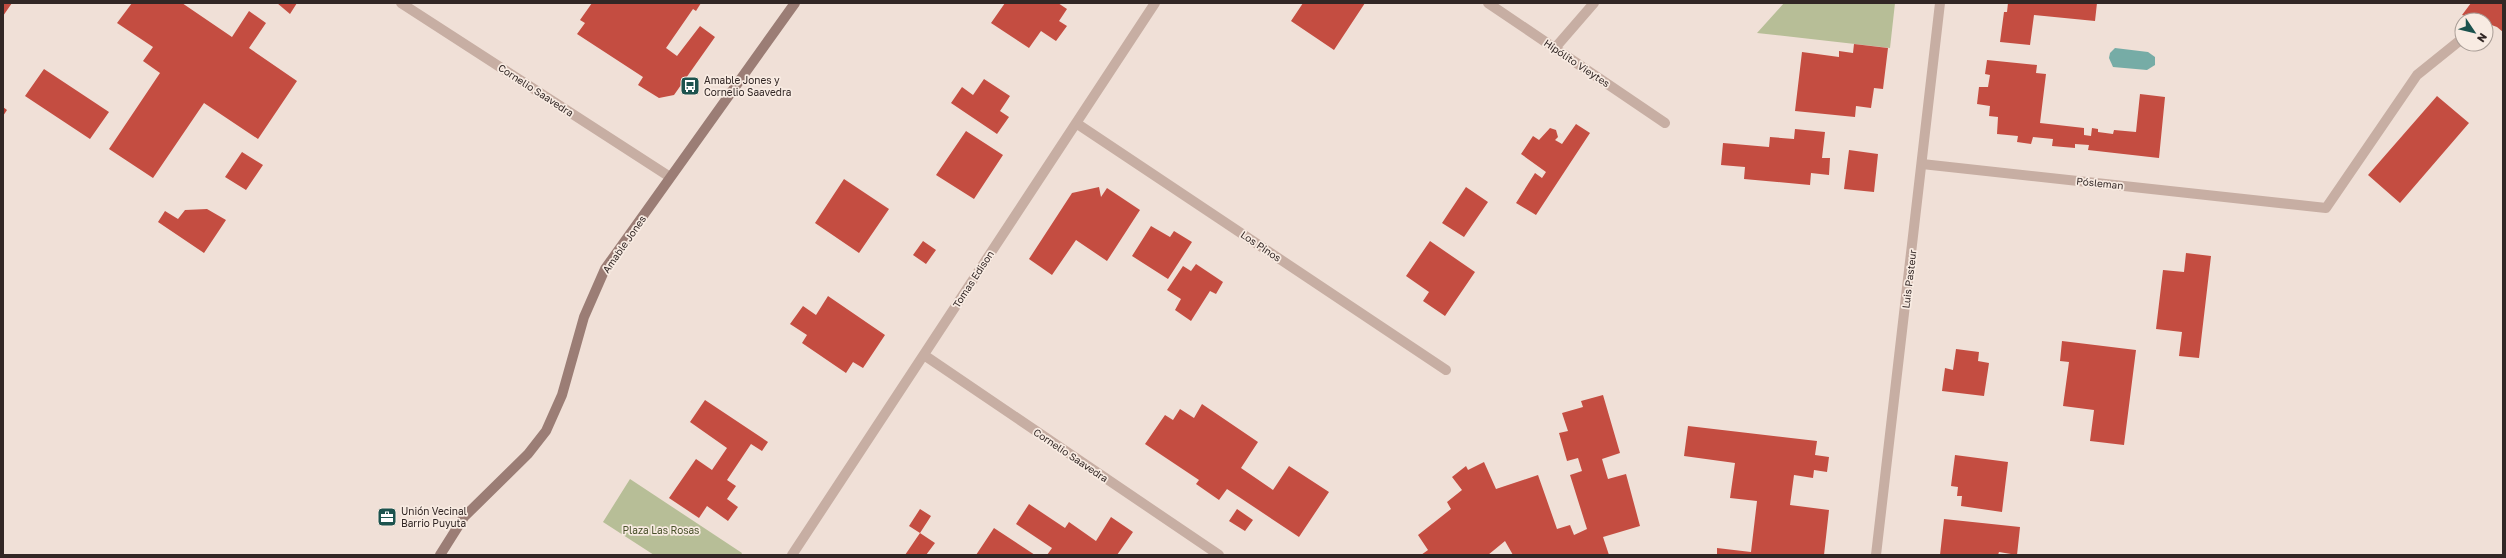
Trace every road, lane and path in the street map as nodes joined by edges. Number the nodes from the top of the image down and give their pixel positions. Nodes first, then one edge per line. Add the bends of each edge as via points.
1 (401, 3) edge
2 (795, 3) edge
3 (1155, 3) edge
4 (1488, 3) edge
5 (1594, 3) edge
6 (1940, 3) edge
7 (2454, 45) edge
8 (1555, 48) junction
9 (1076, 123) junction
10 (1665, 123) dead end
11 (1922, 164) junction
12 (670, 177) junction
13 (924, 355) junction
14 (1446, 370) dead end
15 (440, 555) edge
16 (792, 555) edge
17 (1219, 555) edge
18 (1876, 555) edge

1 - 12 street, Cornelio Saavedra
2 - 12 street, Amable Jones
3 - 9 street, Tomas Edison
4 - 8 street, Hipólito Vieytes
5 - 8 street
6 - 11 street, Luis Pasteur
7 - 11 street, Pósleman via 2417,75 2326,208
8 - 10 street, Hipólito Vieytes
9 - 13 street, Tomas Edison
9 - 14 street, Los Pinos
11 - 18 street, Luis Pasteur
12 - 15 street, Amable Jones via 604,269 584,317 562,395 546,431 528,454 464,517
13 - 16 street, Tomas Edison
13 - 17 street, Cornelio Saavedra

